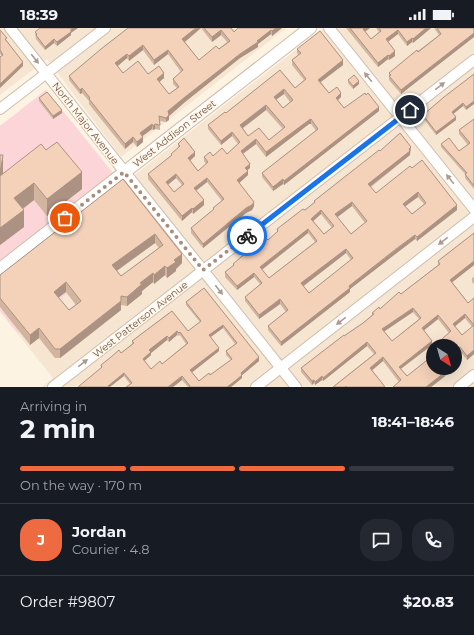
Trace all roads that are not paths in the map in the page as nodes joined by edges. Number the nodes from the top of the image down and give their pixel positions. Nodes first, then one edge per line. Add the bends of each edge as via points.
1 (10, 28) edge
2 (105, 28) edge
3 (310, 28) edge
4 (329, 28) edge
5 (474, 60) edge
6 (46, 73) junction
7 (0, 109) edge
8 (400, 117) junction
9 (124, 172) junction
10 (474, 209) edge
11 (474, 217) edge
12 (0, 269) edge
13 (203, 270) junction
14 (280, 368) junction
15 (474, 375) edge
16 (53, 387) edge
17 (256, 387) edge
18 (296, 387) edge
19 (459, 387) edge

1 -> 6 street, North Major Avenue
2 - 6 street
3 - 9 street, West Addison Street
8 -> 4 street
8 -> 5 street, West Patterson Avenue
6 - 7 street
6 - 9 street, North Major Avenue
10 -> 8 street
8 - 13 street, West Patterson Avenue
9 - 12 street, West Addison Street
9 - 13 street, North Major Avenue
11 -> 14 street
13 -> 14 street, North Major Avenue
16 -> 13 street, West Patterson Avenue
14 - 17 street
14 - 18 street, North Major Avenue
15 - 19 street

